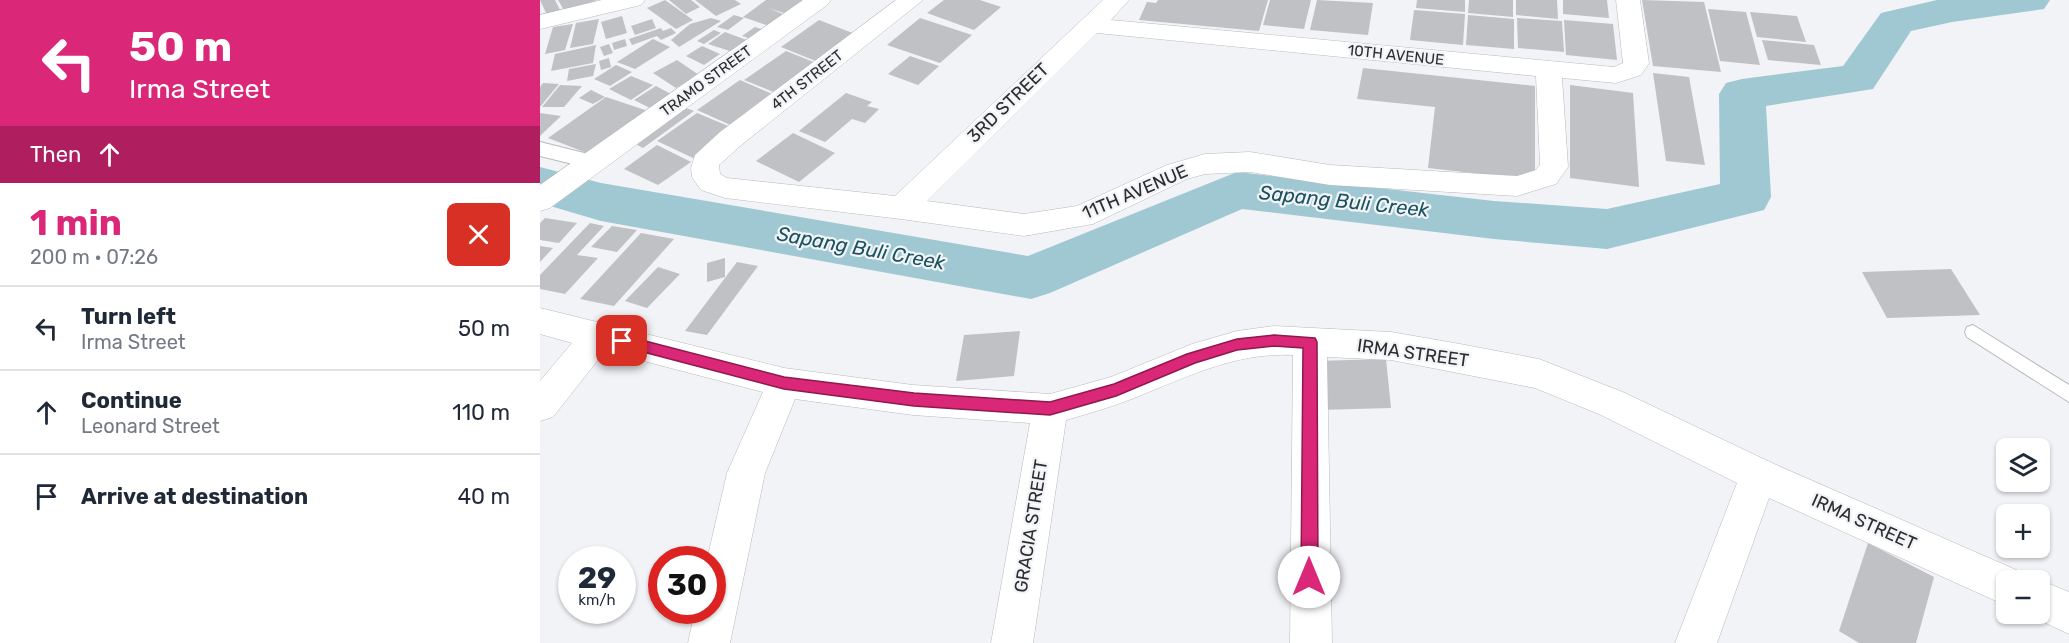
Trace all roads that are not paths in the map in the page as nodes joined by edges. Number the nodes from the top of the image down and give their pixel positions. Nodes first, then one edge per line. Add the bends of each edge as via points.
1 (633, 0) edge
2 (819, 0) edge
3 (911, 0) edge
4 (1117, 0) edge
5 (1628, 0) edge
6 (540, 22) edge
7 (1089, 25) junction
8 (1549, 70) junction
9 (540, 149) edge
10 (705, 162) joint
11 (582, 170) junction
12 (540, 200) edge
13 (901, 208) junction
14 (540, 321) edge
15 (1973, 332) dead end
16 (599, 335) junction
17 (1310, 342) junction
18 (784, 383) junction
19 (2069, 394) edge
20 (540, 406) edge
21 (1050, 409) junction
22 (1759, 475) junction
23 (1996, 581) edge
24 (2050, 604) edge
25 (2069, 613) edge
26 (709, 643) edge
27 (1012, 643) edge
28 (1311, 643) edge
29 (1696, 643) edge

1 - 6 street
2 - 11 street, TRAMO STREET
3 - 10 street, 4TH STREET
4 - 7 street, 3RD STREET
5 - 8 street, 10TH AVENUE via 1636,56 1632,69 1616,75
7 - 8 street, 10TH AVENUE
7 - 13 street, 3RD STREET
8 - 13 street, 11TH AVENUE via 1554,168 1532,183 1517,186 1330,175 1250,162 1205,164 1177,172 1082,216 1024,225
9 - 11 street
10 - 13 street, 11TH AVENUE via 704,175 710,184 725,188
11 - 12 street, TRAMO STREET
14 - 16 street, IRMA STREET
15 - 19 lane
16 - 18 street, IRMA STREET
16 - 20 street
17 - 21 street, IRMA STREET via 1274,340 1237,345 1192,358 1116,390
17 - 22 street, IRMA STREET via 1390,346 1539,374 1613,404
17 - 28 street
18 - 21 street, IRMA STREET via 914,400
18 - 26 street via 746,473
21 - 27 street, GRACIA STREET
22 - 23 street, IRMA STREET
22 - 29 street
24 - 25 street

